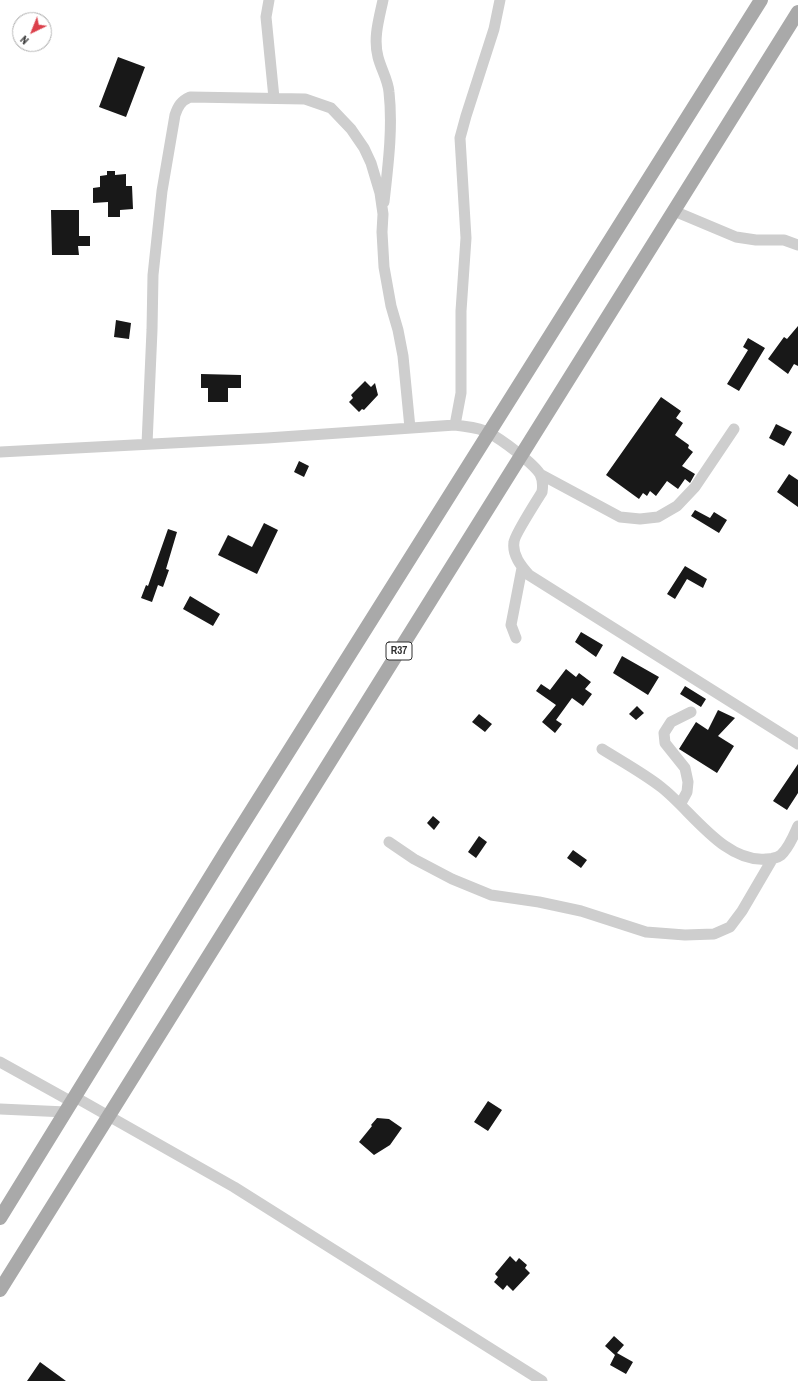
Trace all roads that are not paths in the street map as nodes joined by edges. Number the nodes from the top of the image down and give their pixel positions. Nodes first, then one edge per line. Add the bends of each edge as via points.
1 (268, 0) edge
2 (383, 0) edge
3 (500, 0) edge
4 (761, 0) edge
5 (798, 12) edge
6 (274, 98) junction
7 (674, 210) junction
8 (383, 214) junction
9 (798, 245) edge
10 (455, 425) junction
11 (410, 428) junction
12 (734, 429) dead end
13 (488, 432) junction
14 (147, 444) junction
15 (0, 452) edge
16 (522, 456) junction
17 (540, 474) junction
18 (522, 568) junction
19 (516, 638) dead end
20 (691, 712) dead end
21 (798, 744) edge
22 (602, 749) dead end
23 (681, 803) junction
24 (798, 826) edge
25 (389, 842) dead end
26 (773, 858) junction
27 (0, 1062) edge
28 (71, 1104) junction
29 (0, 1109) edge
30 (108, 1116) junction
31 (0, 1218) edge
32 (0, 1290) edge
33 (542, 1381) edge

1 - 6 street via 266,17
2 - 8 street via 377,23 376,46 389,90 390,152
3 - 10 street via 494,29 460,138 466,238 461,311 461,392
4 - 13 main road
5 - 7 main road, R37
6 - 8 street via 305,99 331,108 340,116 364,148 371,163
6 - 14 street via 190,97 178,106 162,191 154,268
7 - 9 street via 736,237 784,240
7 - 16 main road, R37
8 - 11 street via 384,267 403,356
10 - 11 street
10 - 13 street
11 - 14 street
12 - 17 street via 695,487 677,506 658,517 620,517
13 - 16 street
13 - 28 main road
14 - 15 street
16 - 17 street
16 - 30 main road, R37
17 - 18 street via 542,492 514,541 516,558
18 - 19 street via 511,625
18 - 21 street via 556,594
20 - 23 street via 671,722 664,733 665,743 685,768 687,792
22 - 23 street via 660,786
23 - 26 street via 713,836 733,851 747,858
24 - 26 street via 788,846
25 - 26 street via 414,859 490,895 581,911 646,932 685,935 714,934 730,927
27 - 28 street
28 - 29 street
28 - 30 street
28 - 31 main road
30 - 32 main road, R37
30 - 33 street via 234,1187

